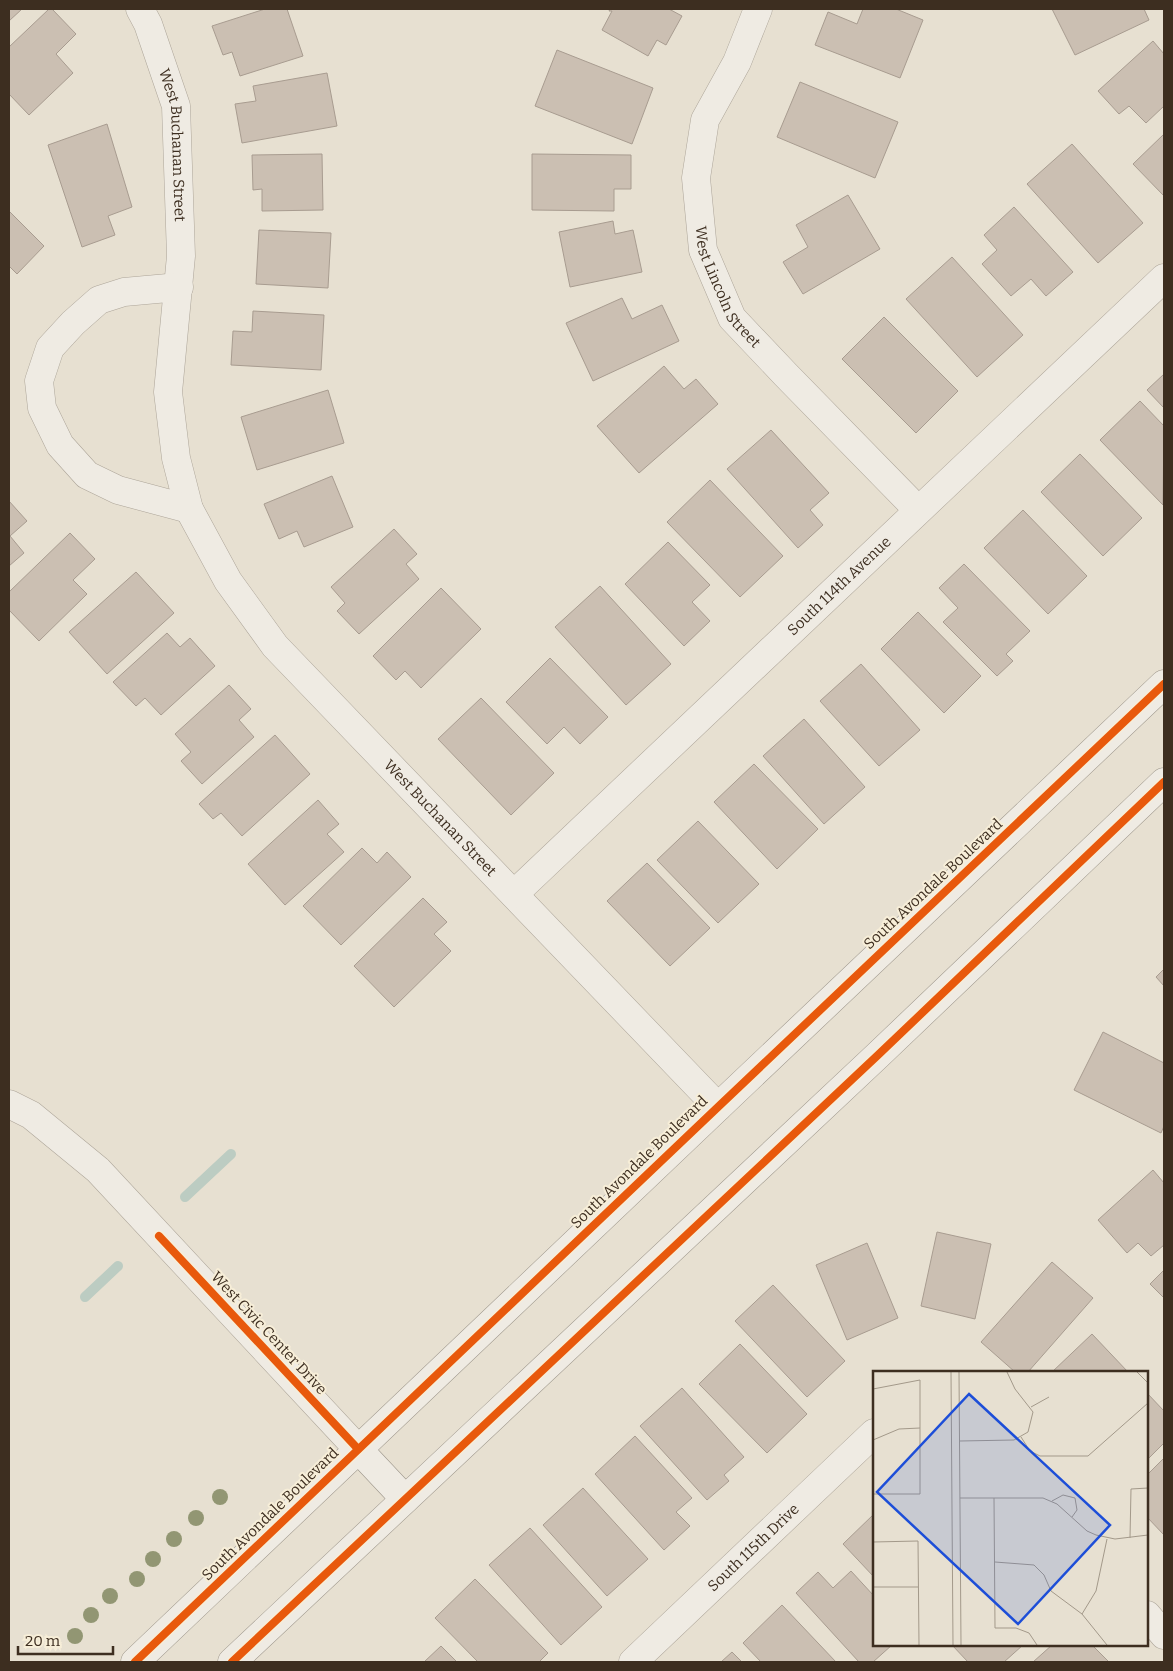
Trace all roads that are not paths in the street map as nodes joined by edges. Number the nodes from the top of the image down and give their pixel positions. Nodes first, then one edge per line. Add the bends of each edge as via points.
1 (140, 9) edge
2 (758, 9) edge
3 (1164, 278) edge
4 (179, 287) junction
5 (189, 509) junction
6 (918, 510) junction
7 (1164, 684) edge
8 (1164, 782) edge
9 (514, 894) junction
10 (9, 1104) edge
11 (718, 1107) junction
12 (873, 1434) edge
13 (358, 1449) junction
14 (405, 1499) junction
15 (1148, 1616) edge
16 (1164, 1635) edge
17 (135, 1662) edge
18 (232, 1662) edge
19 (633, 1662) edge

1 - 4 street, West Buchanan Street via 176,106 181,256
2 - 6 street, West Lincoln Street via 737,62 705,120 696,178 704,250 732,318
3 - 6 street, South 114th Avenue
4 - 5 street, West Buchanan Street via 168,392 176,458
4 - 5 street via 124,292 99,300 50,348 39,381 42,408 60,445 87,475 118,490
5 - 9 street, West Buchanan Street via 228,581 274,646
6 - 9 street, South 114th Avenue
7 - 11 street, South Avondale Boulevard
8 - 14 street
9 - 11 street, West Buchanan Street
10 - 13 street, West Civic Center Drive via 31,1115 98,1170
11 - 13 street, South Avondale Boulevard
12 - 19 street, South 115th Drive
13 - 14 street, West Civic Center Drive
13 - 17 street, South Avondale Boulevard
14 - 18 street
15 - 16 street

